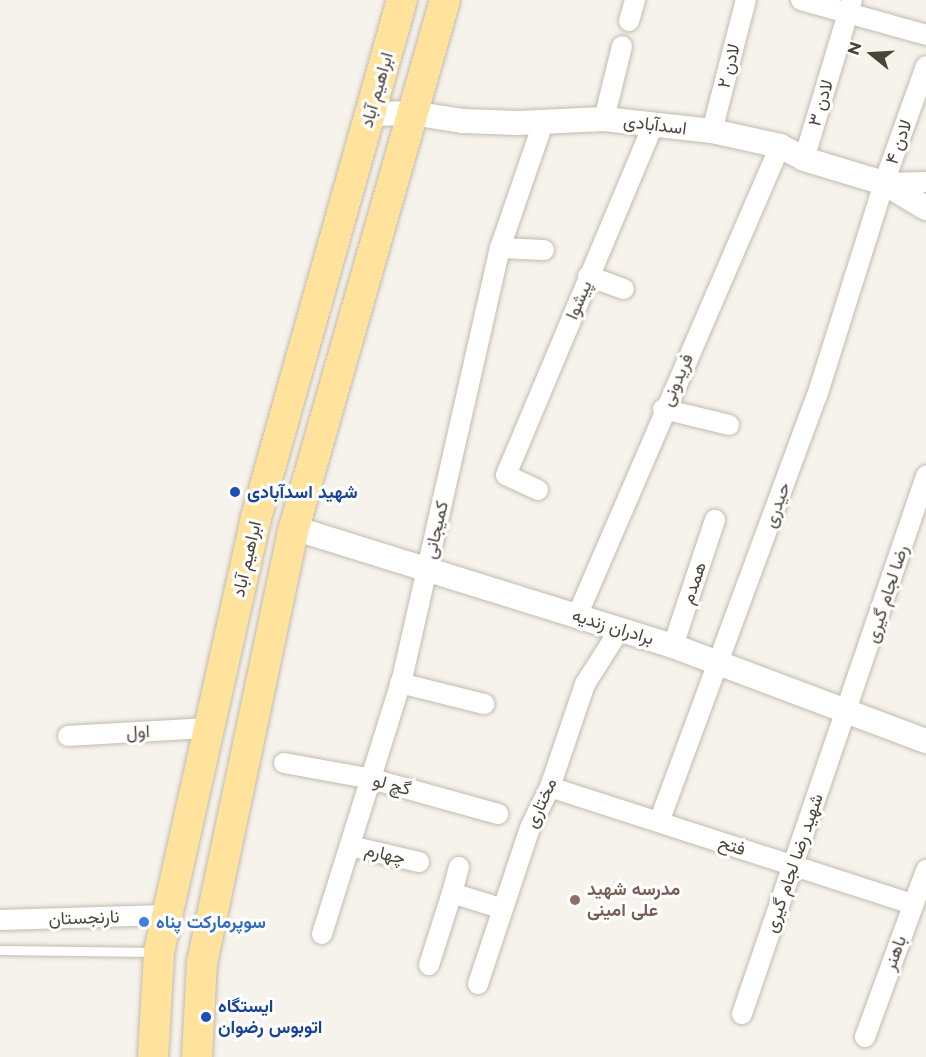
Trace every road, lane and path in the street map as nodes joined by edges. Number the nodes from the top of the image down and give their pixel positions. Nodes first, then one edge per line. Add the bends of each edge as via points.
1 (402, 0) edge
2 (445, 0) edge
3 (635, 0) edge
4 (746, 0) edge
5 (801, 0) edge
6 (850, 7) edge
7 (629, 21) dead end
8 (926, 35) edge
9 (622, 46) dead end
10 (926, 66) edge
11 (412, 112) junction
12 (370, 114) junction
13 (604, 119) junction
14 (543, 123) junction
15 (653, 126) junction
16 (712, 131) junction
17 (780, 146) junction
18 (804, 159) junction
19 (926, 182) edge
20 (884, 183) junction
21 (926, 208) edge
22 (500, 248) junction
23 (544, 250) dead end
24 (588, 276) junction
25 (624, 289) dead end
26 (663, 410) junction
27 (729, 425) dead end
28 (926, 476) edge
29 (538, 490) dead end
30 (715, 520) dead end
31 (294, 528) junction
32 (427, 568) junction
33 (577, 616) junction
34 (620, 629) junction
35 (673, 646) junction
36 (719, 663) junction
37 (400, 683) junction
38 (484, 704) dead end
39 (847, 712) junction
40 (208, 728) junction
41 (68, 736) dead end
42 (926, 741) edge
43 (284, 763) dead end
44 (372, 779) junction
45 (550, 787) junction
46 (498, 814) dead end
47 (659, 822) junction
48 (350, 846) junction
49 (419, 862) dead end
50 (793, 866) junction
51 (459, 867) dead end
52 (926, 870) edge
53 (452, 893) junction
54 (913, 904) junction
55 (503, 909) junction
56 (167, 915) junction
57 (0, 920) edge
58 (322, 934) dead end
59 (0, 950) edge
60 (159, 952) junction
61 (429, 965) dead end
62 (478, 984) dead end
63 (742, 1014) dead end
64 (865, 1037) dead end
65 (153, 1057) edge
66 (197, 1057) edge

1 - 12 main road, ابراهیم آباد
2 - 11 main road
3 - 7 street
4 - 16 street, لادن ۲
5 - 6 street
6 - 8 street
6 - 18 street, لادن ۳
9 - 13 street
10 - 20 street, لادن ۴
11 - 12 street, اسدآبادی
11 - 14 street, اسدآبادی via 464,121
11 - 31 main road
12 - 40 main road, ابراهیم آباد via 256,518
13 - 14 street, اسدآبادی
13 - 15 street, اسدآبادی
14 - 22 street, کمیجانی
15 - 16 street, اسدآبادی
15 - 24 street, پیشوا
16 - 17 street, اسدآبادی
17 - 18 street, اسدآبادی
17 - 26 street, فریدونی
18 - 20 street, اسدآبادی
19 - 20 street
20 - 21 street, اسدآبادی
20 - 36 street, حیدری via 818,396
22 - 23 street
22 - 32 street, کمیجانی
24 - 25 street
24 - 29 street, پیشوا via 506,475
26 - 27 street
26 - 33 street, فریدونی
28 - 39 street, رضا لجام گیری
30 - 35 street, همدم
31 - 32 street, برادران زندیه
31 - 66 main road via 202,963
32 - 33 street, برادران زندیه
32 - 37 street, کمیجانی
33 - 34 street, برادران زندیه
34 - 35 street, برادران زندیه
34 - 45 street, مختاری via 585,684
35 - 36 street, برادران زندیه
36 - 39 street, برادران زندیه
36 - 47 street, حیدری
37 - 38 street
37 - 44 street, کمیجانی
39 - 42 street, برادران زندیه
39 - 50 street, شهید رضا لجام گیری
40 - 41 street, اول
40 - 56 main road, ابراهیم آباد
43 - 44 street, گچ لو
44 - 46 street, گچ لو
44 - 48 street, کمیجانی
45 - 47 street, فتح
45 - 55 street, مختاری via 530,828
47 - 50 street, فتح
48 - 49 street, چهارم
48 - 58 street, کمیجانی
50 - 54 street, فتح
50 - 63 street, شهید رضا لجام گیری
51 - 53 street
52 - 54 street, باهنر
53 - 55 street
53 - 61 street
54 - 64 street, باهنر
55 - 62 street, مختاری
56 - 57 street, نارنجستان
56 - 60 main road, ابراهیم آباد
59 - 60 lane
60 - 65 main road, ابراهیم آباد

